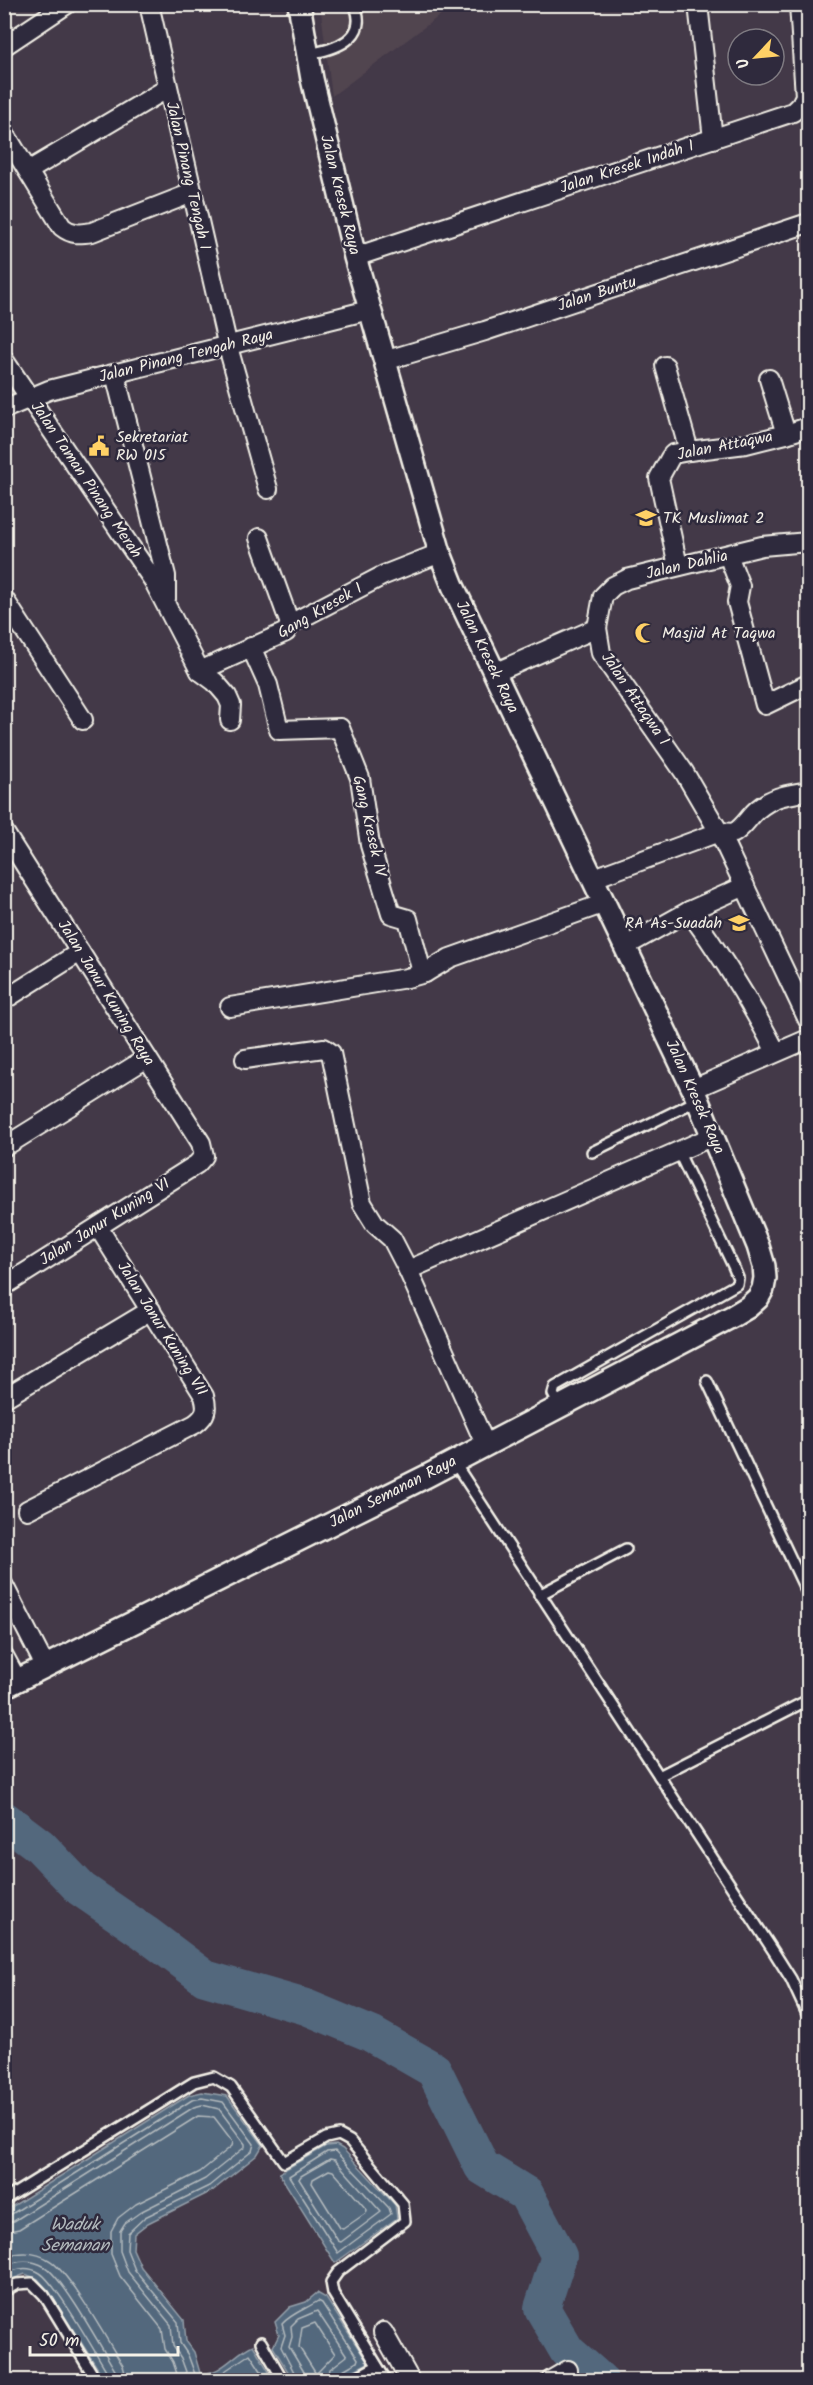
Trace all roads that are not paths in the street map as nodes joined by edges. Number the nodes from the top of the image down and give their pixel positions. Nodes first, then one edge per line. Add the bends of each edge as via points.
1 (67, 4) edge
2 (149, 4) edge
3 (299, 4) edge
4 (354, 4) edge
5 (698, 4) edge
6 (799, 4) edge
7 (4, 46) edge
8 (307, 54) junction
9 (806, 74) edge
10 (168, 88) junction
11 (4, 132) edge
12 (713, 139) junction
13 (28, 171) junction
14 (192, 193) junction
15 (808, 223) edge
16 (355, 257) junction
17 (369, 310) junction
18 (228, 347) junction
19 (4, 360) edge
20 (384, 361) junction
21 (665, 366) dead end
22 (115, 374) junction
23 (769, 379) dead end
24 (30, 397) junction
25 (4, 409) edge
26 (808, 427) edge
27 (786, 434) junction
28 (689, 451) junction
29 (268, 489) dead end
30 (259, 538) dead end
31 (808, 542) edge
32 (440, 553) junction
33 (728, 555) junction
34 (678, 566) junction
35 (4, 599) edge
36 (166, 601) junction
37 (290, 624) junction
38 (597, 628) junction
39 (252, 647) junction
40 (200, 671) junction
41 (494, 673) junction
42 (808, 684) edge
43 (83, 720) dead end
44 (230, 720) dead end
45 (808, 791) edge
46 (719, 831) junction
47 (4, 832) edge
48 (10, 852) edge
49 (594, 878) junction
50 (745, 886) junction
51 (605, 903) junction
52 (690, 911) junction
53 (626, 946) junction
54 (80, 952) junction
55 (425, 973) junction
56 (4, 1000) edge
57 (230, 1007) dead end
58 (808, 1020) edge
59 (808, 1039) edge
60 (776, 1052) junction
61 (147, 1058) junction
62 (246, 1059) dead end
63 (695, 1095) junction
64 (713, 1136) junction
65 (4, 1147) edge
66 (678, 1151) junction
67 (592, 1152) dead end
68 (204, 1156) joint
69 (98, 1227) junction
70 (408, 1270) junction
71 (765, 1278) joint
72 (4, 1286) edge
73 (151, 1310) junction
74 (708, 1381) dead end
75 (4, 1398) edge
76 (560, 1407) junction
77 (486, 1446) junction
78 (454, 1462) junction
79 (27, 1510) dead end
80 (626, 1549) dead end
81 (4, 1586) edge
82 (808, 1594) edge
83 (539, 1595) junction
84 (4, 1656) edge
85 (45, 1666) junction
86 (11, 1684) edge
87 (808, 1700) edge
88 (659, 1776) junction
89 (808, 2016) edge
90 (4, 2200) edge
91 (4, 2291) edge
92 (383, 2332) dead end
93 (261, 2342) dead end
94 (377, 2366) junction
95 (568, 2370) dead end
96 (96, 2380) edge
97 (283, 2380) edge
98 (351, 2380) edge
99 (386, 2380) edge
100 (410, 2380) edge
101 (551, 2380) edge

1 - 7 street
2 - 10 street, Jalan Pinang Tengah I
3 - 8 street, Jalan Kresek Raya
4 - 8 lane via 358,13 356,32 348,41 330,50
5 - 12 street
6 - 9 street, Jalan Kresek Indah I
8 - 16 street, Jalan Kresek Raya
9 - 12 street, Jalan Kresek Indah I via 805,96 794,112
10 - 13 street
10 - 14 street, Jalan Pinang Tengah I
11 - 13 street
12 - 16 street, Jalan Kresek Indah I
13 - 14 street via 62,226 79,234
14 - 18 street, Jalan Pinang Tengah I
15 - 20 street, Jalan Buntu
16 - 17 street, Jalan Kresek Raya
17 - 18 street, Jalan Pinang Tengah Raya
17 - 20 street, Jalan Kresek Raya
18 - 22 street, Jalan Pinang Tengah Raya
18 - 29 street, Jalan Pinang Tengah I
19 - 24 street, Jalan Taman Pinang Merah
20 - 32 street, Jalan Kresek Raya
21 - 28 street
22 - 24 street, Jalan Pinang Tengah Raya
22 - 36 street, Jalan Taman Pinang Merah via 166,576
23 - 27 street
24 - 25 street, Jalan Pinang Tengah Raya
24 - 36 street, Jalan Taman Pinang Merah
26 - 27 street, Jalan Attaqwa
27 - 28 street, Jalan Attaqwa
28 - 34 street, Jalan Attaqwa via 674,454 659,478
30 - 37 street
31 - 33 street, Jalan Dahlia via 762,546
32 - 37 street, Gang Kresek I via 384,575
32 - 41 street, Jalan Kresek Raya
33 - 34 street, Jalan Dahlia
33 - 42 street via 740,586 737,602 765,705
34 - 38 street, Jalan Dahlia via 613,586 603,596
35 - 43 street
36 - 40 street, Jalan Taman Pinang Merah
37 - 39 street, Gang Kresek I via 286,632
38 - 41 street
38 - 46 street, Jalan Attaqwa I via 601,653 684,772
39 - 40 street, Gang Kresek I
39 - 55 street, Gang Kresek IV via 268,685 279,730 340,728 360,778 370,845 391,914 408,919
40 - 44 street, Jalan Taman Pinang Merah via 227,696
41 - 49 street, Jalan Kresek Raya
45 - 46 street via 778,796 756,810 736,832
46 - 49 street
46 - 50 street, Jalan Attaqwa I
47 - 48 street, Jalan Janur Kuning Raya
48 - 54 street, Jalan Janur Kuning Raya
49 - 51 street, Jalan Kresek Raya
50 - 52 street
50 - 58 street, Jalan Attaqwa I
51 - 53 street, Jalan Kresek Raya
51 - 55 street via 450,958
52 - 53 street
52 - 60 street via 739,982
53 - 63 street, Jalan Kresek Raya
54 - 56 street
54 - 61 street, Jalan Janur Kuning Raya
55 - 57 street
59 - 60 street
60 - 63 street
61 - 65 street
61 - 68 street, Jalan Janur Kuning Raya via 201,1143
62 - 70 street via 324,1048 331,1053 363,1203 375,1224 392,1239
63 - 64 street, Jalan Kresek Raya
63 - 67 lane
64 - 66 street
64 - 71 street, Jalan Kresek Raya via 758,1246
66 - 70 street
66 - 76 lane via 735,1272 737,1284 555,1387 553,1394
68 - 69 street, Jalan Janur Kuning VI
69 - 72 street, Jalan Janur Kuning VI
69 - 73 street, Jalan Janur Kuning VII
70 - 77 street
71 - 76 street, Jalan Semanan Raya via 758,1298 748,1307
73 - 75 street
73 - 79 street, Jalan Janur Kuning VII via 204,1396 206,1413 195,1424
74 - 82 lane
76 - 77 street, Jalan Semanan Raya
77 - 78 street, Jalan Semanan Raya
78 - 83 lane
78 - 85 street, Jalan Semanan Raya
80 - 83 lane
81 - 85 street
83 - 88 lane
84 - 86 street
85 - 86 street, Jalan Semanan Raya
87 - 88 lane
88 - 89 lane via 785,1970
90 - 94 lane via 194,2082 214,2077 231,2087 284,2162 326,2138 339,2135 350,2141 403,2204 405,2220 338,2272 331,2282 333,2293
91 - 96 lane via 17,2284 32,2283 44,2295
92 - 100 street
93 - 97 lane
94 - 98 lane
94 - 99 lane
95 - 101 street

